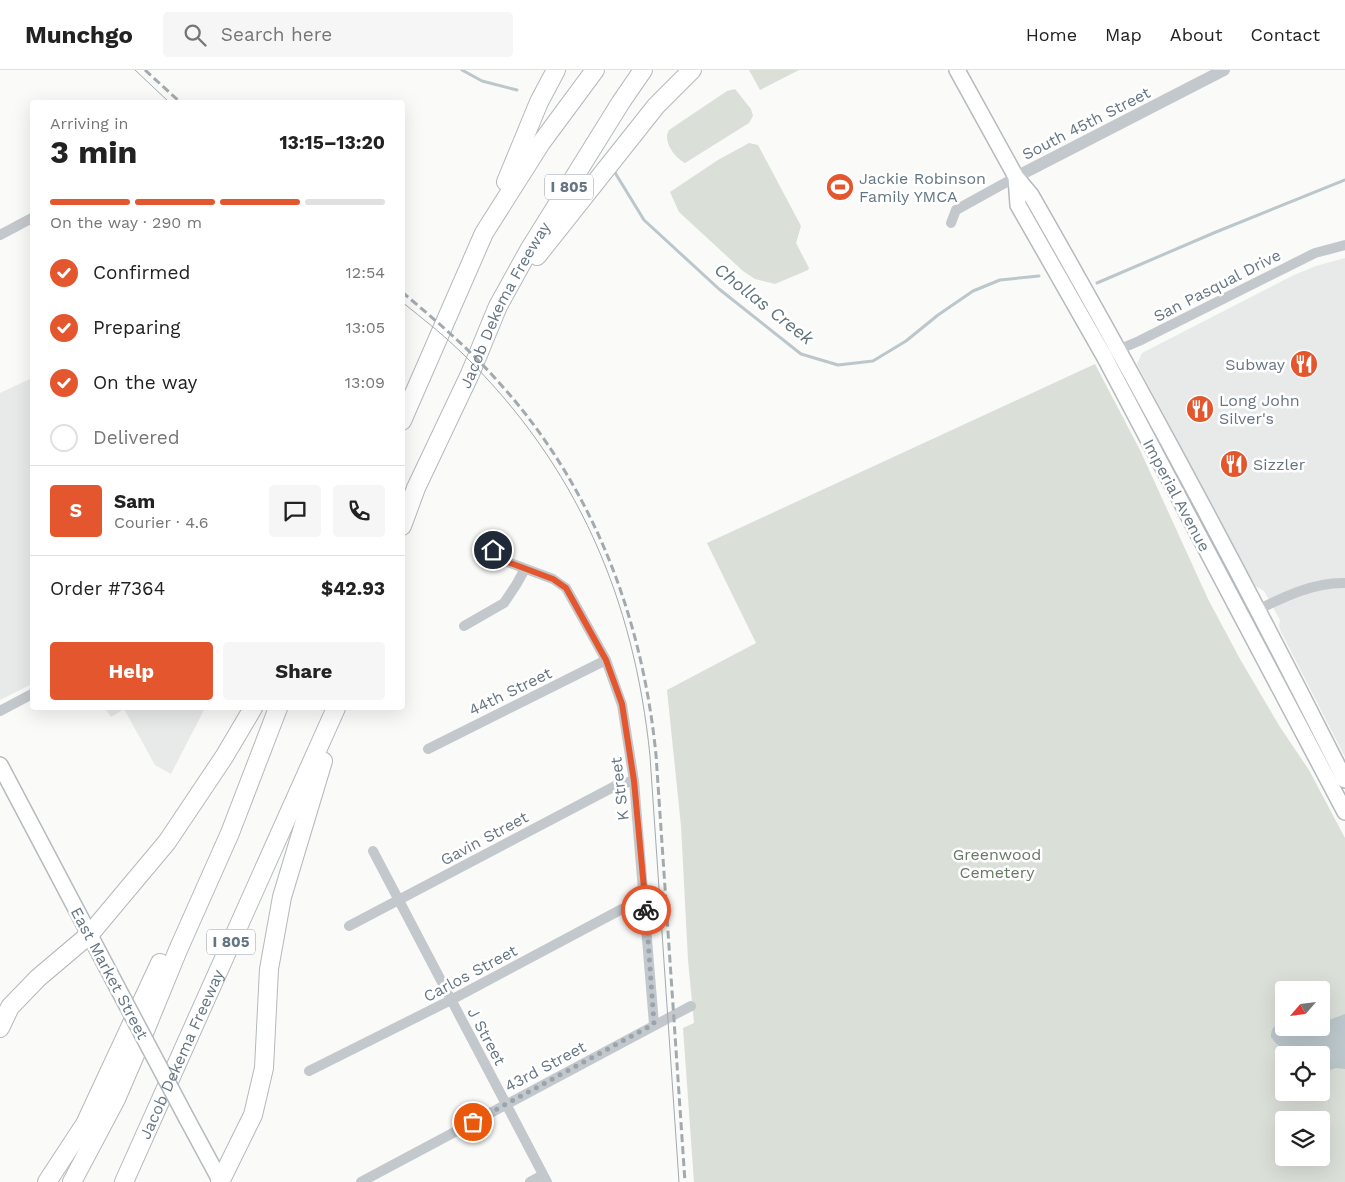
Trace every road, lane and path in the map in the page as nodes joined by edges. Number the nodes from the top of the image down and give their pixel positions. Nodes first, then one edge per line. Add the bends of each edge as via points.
1 (556, 70) edge
2 (595, 70) edge
3 (643, 70) edge
4 (692, 70) edge
5 (956, 70) edge
6 (1224, 70) edge
7 (1016, 177) junction
8 (30, 219) edge
9 (951, 223) dead end
10 (484, 233) junction
11 (0, 235) edge
12 (1345, 245) edge
13 (498, 306) junction
14 (1119, 349) junction
15 (1104, 356) junction
16 (405, 413) edge
17 (405, 518) edge
18 (493, 550) dead end
19 (524, 569) junction
20 (1345, 583) edge
21 (1257, 610) junction
22 (464, 626) dead end
23 (606, 660) junction
24 (30, 695) edge
25 (252, 710) edge
26 (277, 710) edge
27 (336, 710) edge
28 (336, 710) edge
29 (0, 711) edge
30 (428, 749) dead end
31 (0, 765) edge
32 (1345, 780) edge
33 (634, 781) junction
34 (1345, 812) edge
35 (230, 833) junction
36 (373, 851) dead end
37 (398, 900) junction
38 (646, 911) junction
39 (349, 926) dead end
40 (90, 934) junction
41 (451, 1000) junction
42 (691, 1006) dead end
43 (654, 1024) junction
44 (0, 1028) edge
45 (309, 1071) dead end
46 (506, 1104) junction
47 (545, 1178) edge
48 (125, 1180) edge
49 (47, 1182) edge
50 (72, 1182) edge
51 (220, 1182) edge
52 (360, 1182) edge
53 (530, 1182) edge

1 - 10 highway via 539,102
2 - 10 highway, I 805 via 540,142
3 - 13 highway, Jacob Dekema Freeway / I 805 via 529,250
4 - 13 highway via 656,106
5 - 7 main road, Imperial Avenue
6 - 7 street, South 45th Street
7 - 9 street via 956,210
7 - 14 main road, Imperial Avenue via 1031,195
7 - 15 main road, Imperial Avenue via 1018,205
8 - 11 street
10 - 16 highway, I 805
12 - 14 street, San Pasqual Drive via 1314,253
13 - 17 highway, Jacob Dekema Freeway / I 805
14 - 15 street, San Pasqual Drive
14 - 21 main road, Imperial Avenue
15 - 34 main road, Imperial Avenue
18 - 19 street, K Street via 505,561
19 - 22 street via 504,603
19 - 23 street, K Street via 553,579 566,588
20 - 21 street via 1300,591
21 - 32 main road, Imperial Avenue
23 - 30 street, 44th Street
23 - 33 street, K Street via 622,704
24 - 29 street
25 - 40 highway via 167,842
26 - 35 highway, I 805
27 - 48 highway, Jacob Dekema Freeway / I 805
28 - 51 highway via 282,897 269,969 264,1068 253,1115
31 - 40 main road, East Market Street
33 - 37 street, Gavin Street via 620,784
33 - 38 street, K Street
35 - 49 highway via 164,956 85,1124
35 - 50 highway, I 805 via 116,1099
36 - 37 street, J Street
37 - 39 street, Gavin Street
37 - 41 street, J Street
38 - 41 street, Carlos Street via 622,909
38 - 43 street, K Street
40 - 44 highway via 38,978 10,1007
40 - 51 main road, East Market Street, bridge
41 - 45 street, Carlos Street
41 - 46 street, J Street
42 - 43 street, 43rd Street
43 - 46 street, 43rd Street
46 - 47 street, J Street
46 - 52 street, 43rd Street
47 - 53 street

